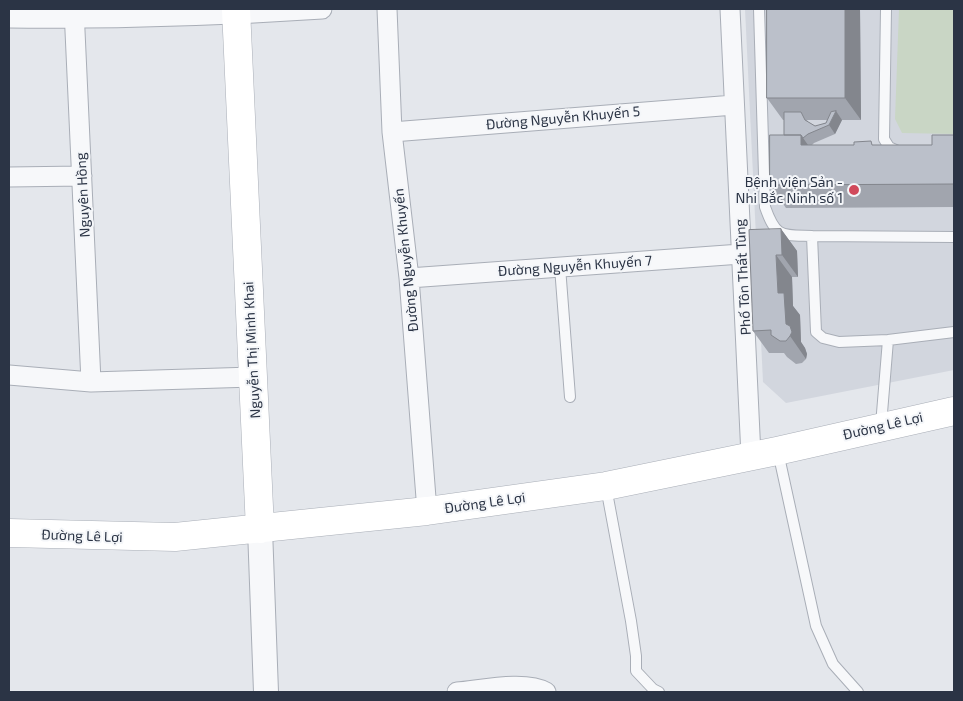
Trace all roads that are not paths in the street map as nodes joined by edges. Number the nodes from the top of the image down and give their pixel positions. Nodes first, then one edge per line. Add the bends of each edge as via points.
1 (322, 9) edge
2 (387, 9) edge
3 (730, 9) edge
4 (759, 9) edge
5 (886, 9) edge
6 (237, 12) edge
7 (74, 14) edge
8 (9, 18) edge
9 (734, 105) junction
10 (392, 132) junction
11 (909, 152) edge
12 (9, 176) edge
13 (82, 176) junction
14 (812, 236) junction
15 (954, 236) edge
16 (741, 254) junction
17 (560, 267) junction
18 (409, 278) junction
19 (954, 332) edge
20 (888, 340) junction
21 (9, 375) edge
22 (253, 376) junction
23 (91, 382) junction
24 (570, 397) dead end
25 (954, 410) edge
26 (881, 426) junction
27 (777, 451) junction
28 (751, 456) junction
29 (606, 486) junction
30 (427, 511) junction
31 (260, 529) junction
32 (9, 533) edge
33 (266, 692) edge
34 (457, 692) edge
35 (546, 692) edge
36 (659, 692) edge
37 (858, 692) edge

1 - 6 street
2 - 10 street, Đường Nguyễn Khuyến
3 - 9 street, Phố Tôn Thất Tùng
4 - 14 lane via 765,207 779,233
5 - 11 lane via 884,140 889,147
6 - 7 street
6 - 22 main road, Nguyễn Thị Minh Khai
7 - 8 street
7 - 13 street, Nguyên Hồng
9 - 10 street, Đường Nguyễn Khuyến 5
9 - 16 street, Phố Tôn Thất Tùng
10 - 18 street, Đường Nguyễn Khuyến
12 - 13 street
13 - 23 street, Nguyên Hồng
14 - 15 lane
14 - 20 lane via 816,332 823,338 838,342
16 - 17 street, Đường Nguyễn Khuyến 7
16 - 28 street, Phố Tôn Thất Tùng
17 - 18 street, Đường Nguyễn Khuyến 7
17 - 24 lane
18 - 30 street, Đường Nguyễn Khuyến
19 - 20 lane
20 - 26 lane
21 - 23 street
22 - 23 street
22 - 31 main road, Nguyễn Thị Minh Khai
25 - 26 main road, Đường Lê Lợi
26 - 27 main road, Đường Lê Lợi
27 - 28 main road, Đường Lê Lợi
27 - 37 lane via 816,626 833,664
28 - 29 main road, Đường Lê Lợi
29 - 30 main road, Đường Lê Lợi
29 - 36 lane via 631,620 636,671
30 - 31 main road, Đường Lê Lợi
31 - 32 main road, Đường Lê Lợi via 175,537
31 - 33 street, Nguyễn Thị Minh Khai
34 - 35 street via 531,687

